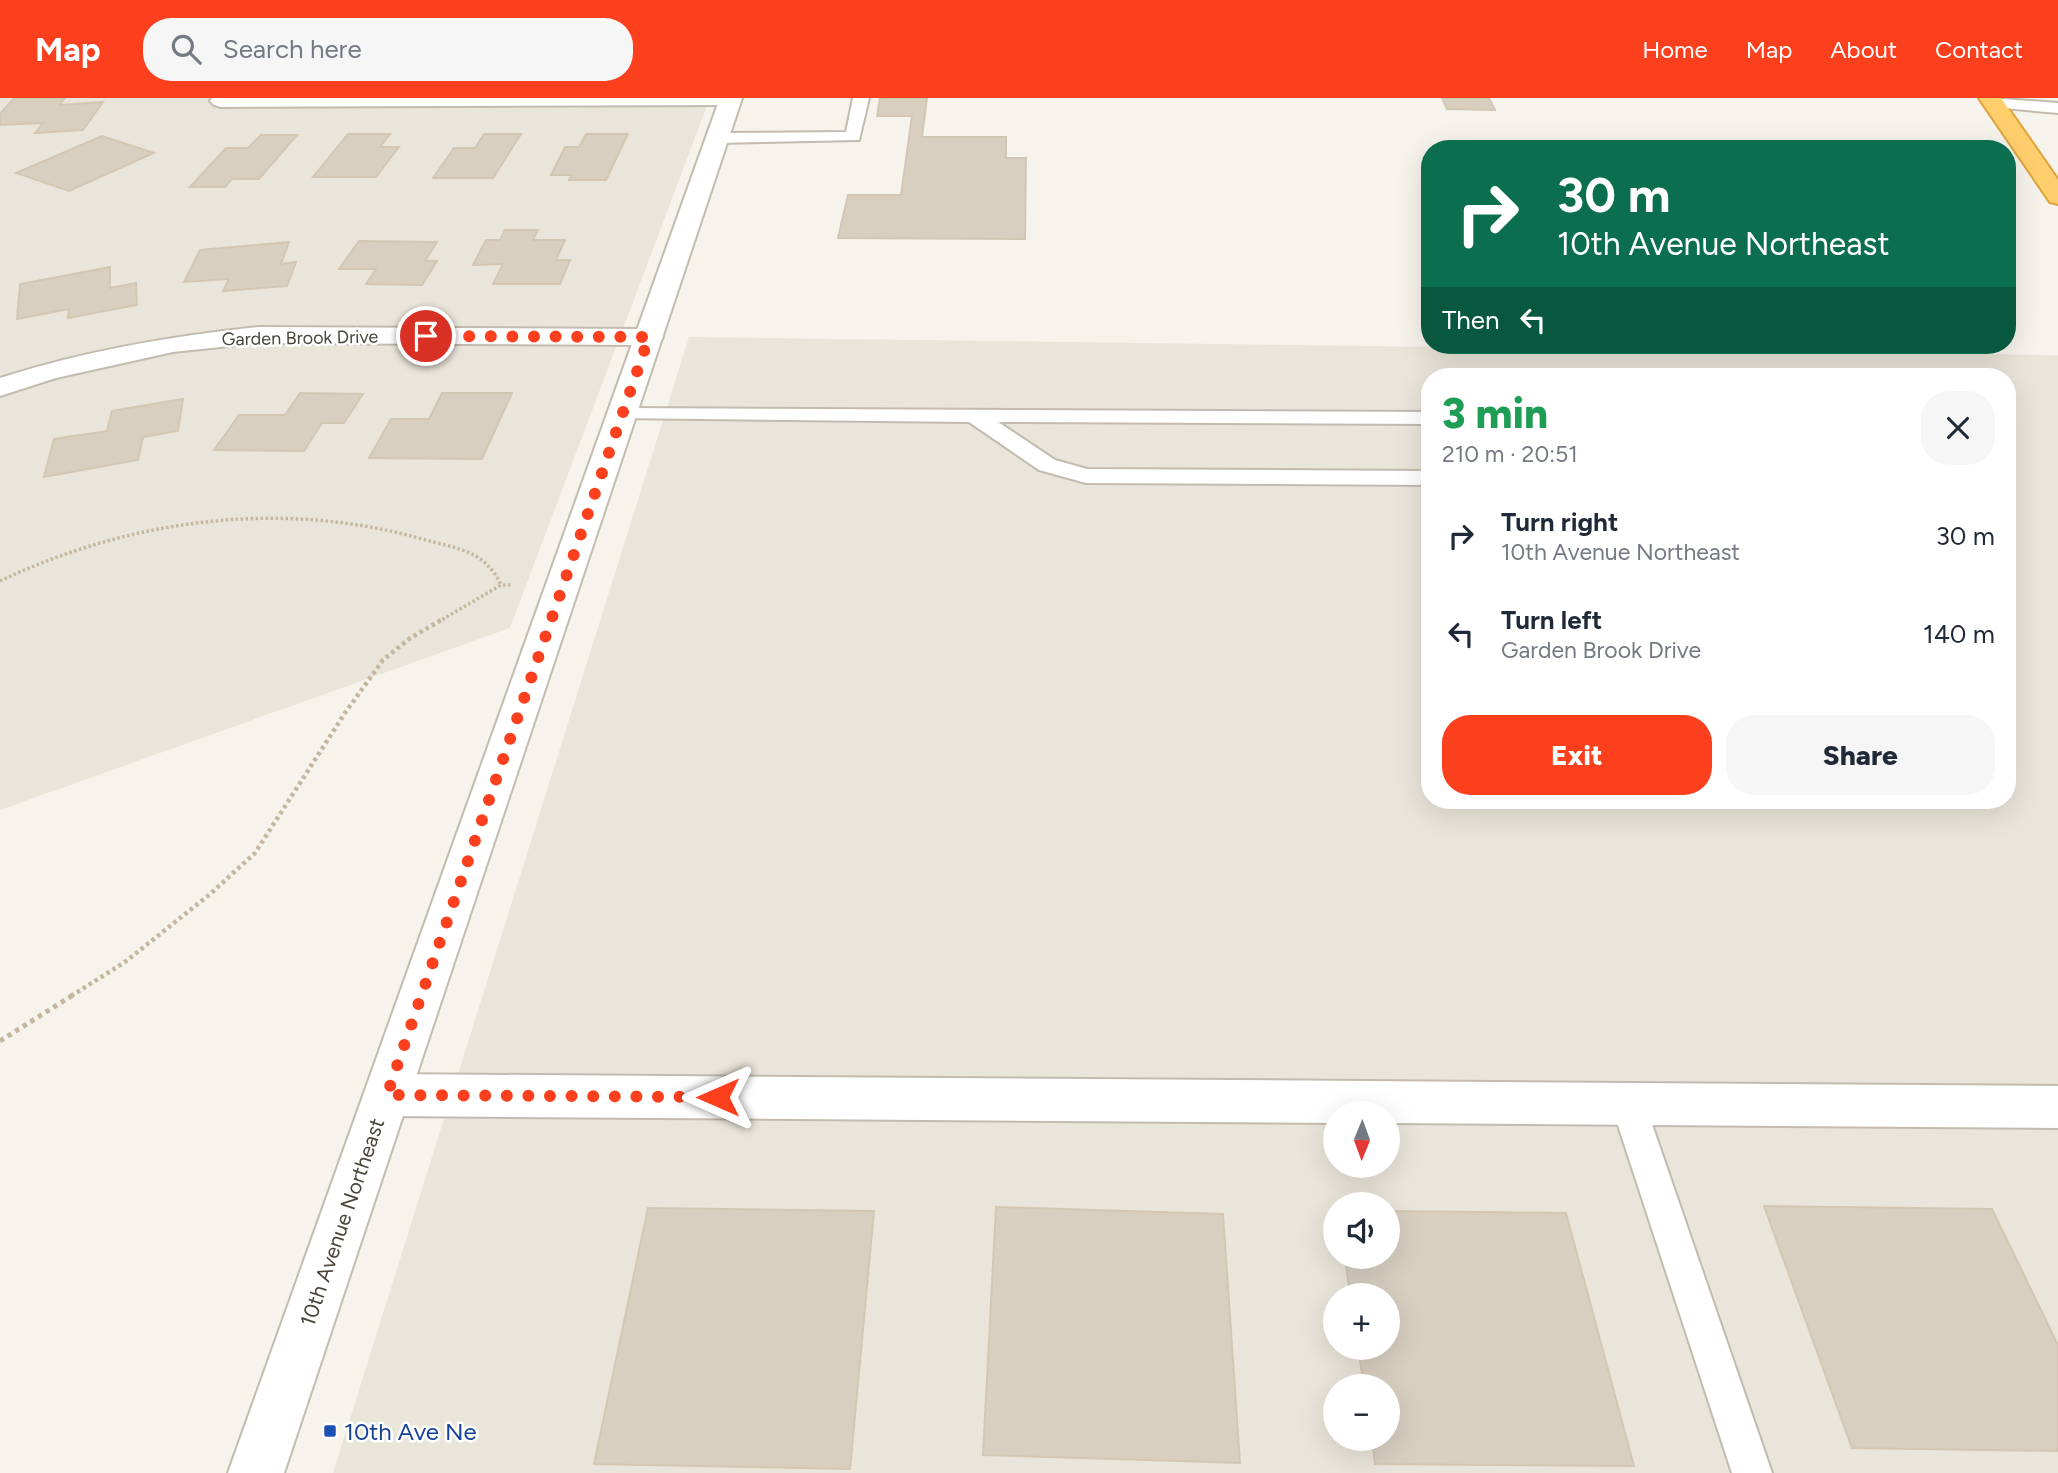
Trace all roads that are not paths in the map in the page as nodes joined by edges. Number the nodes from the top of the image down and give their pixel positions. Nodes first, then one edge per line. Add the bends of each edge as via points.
1 (224, 98) edge
2 (862, 98) edge
3 (731, 99) edge
4 (1991, 100) edge
5 (2058, 108) edge
6 (717, 138) junction
7 (2058, 197) edge
8 (649, 337) junction
9 (0, 387) edge
10 (623, 414) junction
11 (974, 416) junction
12 (1421, 418) edge
13 (1421, 478) edge
14 (387, 1095) junction
15 (1628, 1104) junction
16 (2058, 1107) edge
17 (256, 1473) edge
18 (1752, 1473) edge

1 - 3 street via 221,101
2 - 6 lane via 853,138
3 - 6 street, 10th Avenue Northeast
4 - 5 lane
4 - 7 highway
6 - 8 street, 10th Avenue Northeast
8 - 9 street, Garden Brook Drive via 258,335 173,344 49,371
8 - 10 street, 10th Avenue Northeast
10 - 11 lane
10 - 14 street, 10th Avenue Northeast
11 - 12 lane
11 - 13 lane via 1047,465 1086,476
14 - 15 street
14 - 17 street, 10th Avenue Northeast
15 - 16 street
15 - 18 lane

